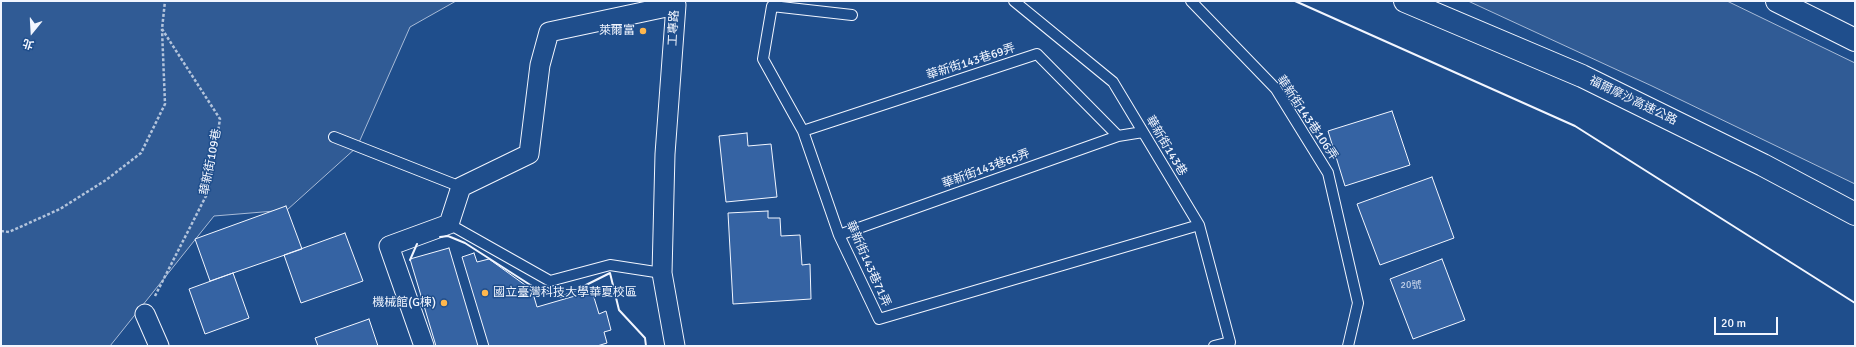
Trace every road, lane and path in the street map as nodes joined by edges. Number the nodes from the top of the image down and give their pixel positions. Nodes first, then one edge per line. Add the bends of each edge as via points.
1 (165, 1) edge
2 (1014, 1) edge
3 (1191, 1) edge
4 (1405, 1) edge
5 (1777, 1) edge
6 (678, 3) edge
7 (852, 15) dead end
8 (162, 29) junction
9 (1855, 40) edge
10 (803, 131) junction
11 (1143, 132) junction
12 (1118, 136) junction
13 (334, 137) dead end
14 (460, 186) junction
15 (1855, 214) edge
16 (449, 224) junction
17 (1200, 225) junction
18 (1, 232) edge
19 (839, 235) junction
20 (662, 273) junction
21 (145, 314) joint
22 (1230, 344) edge
23 (159, 346) edge
24 (424, 346) edge
25 (675, 346) edge
26 (1214, 346) edge
27 (1348, 346) edge

1 - 8 path
2 - 11 lane, 華新街143巷 via 1113,82
3 - 27 lane, 華新街143巷106弄 via 1276,89 1328,173 1358,303
4 - 15 highway, 福爾摩沙高速公路 via 1582,76 1763,165
5 - 9 highway
6 - 14 street, 工專路 via 549,32 540,65 529,154
6 - 20 street, 工專路 via 665,154
7 - 10 lane, 華新街143巷71弄 via 772,6 763,59
8 - 18 path via 165,104 141,154 60,209 8,232
8 - 21 path, 華新街109巷 via 220,119 208,192
10 - 12 lane, 華新街143巷69弄 via 1037,54
10 - 19 lane, 華新街143巷71弄
11 - 12 lane, 華新街143巷65弄
11 - 17 lane, 華新街143巷
12 - 19 lane, 華新街143巷65弄
13 - 14 lane
14 - 16 street
16 - 20 lane via 550,281 610,265
16 - 24 street via 390,246
17 - 19 lane, 華新街143巷71弄 via 879,319
17 - 22 lane, 華新街143巷
20 - 25 street, 工專路
21 - 23 street
22 - 26 lane

